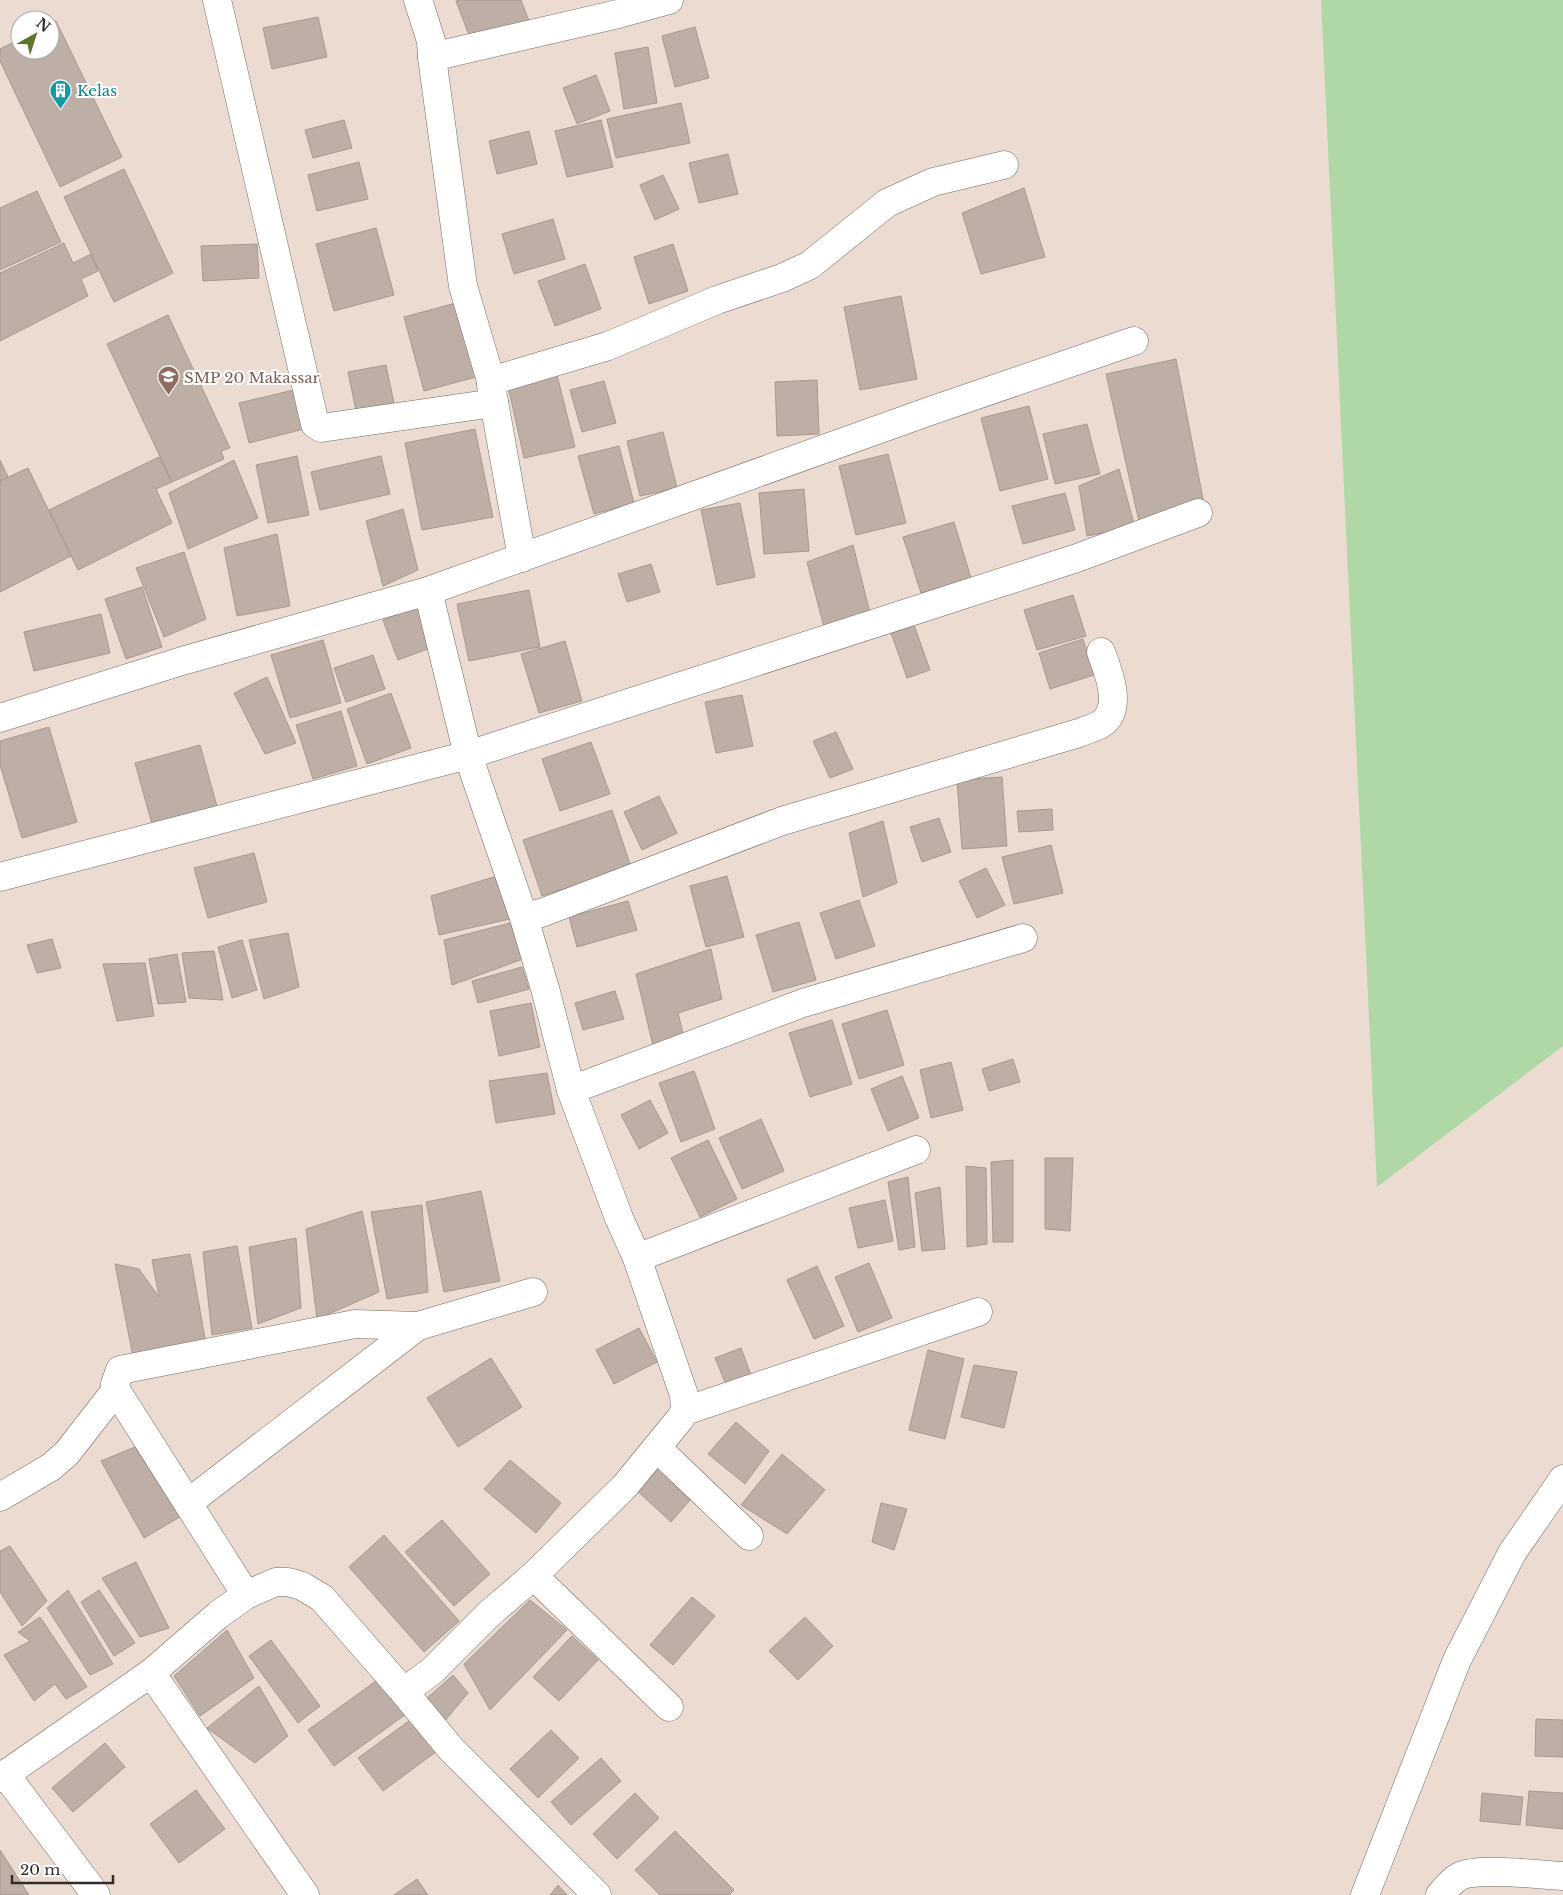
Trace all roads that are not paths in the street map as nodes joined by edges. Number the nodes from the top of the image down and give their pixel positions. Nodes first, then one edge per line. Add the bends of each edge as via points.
1 (217, 0) edge
2 (418, 0) edge
3 (670, 0) edge
4 (432, 57) junction
5 (1004, 165) dead end
6 (1134, 341) dead end
7 (492, 392) junction
8 (1198, 513) dead end
9 (522, 558) junction
10 (428, 591) junction
11 (1101, 652) dead end
12 (0, 718) edge
13 (468, 755) junction
14 (0, 877) edge
15 (524, 918) junction
16 (1023, 938) dead end
17 (571, 1090) junction
18 (916, 1150) dead end
19 (637, 1258) junction
20 (533, 1292) dead end
21 (978, 1312) dead end
22 (418, 1326) junction
23 (116, 1390) junction
24 (685, 1411) junction
25 (656, 1448) junction
26 (1563, 1480) edge
27 (0, 1497) edge
28 (188, 1503) junction
29 (749, 1536) dead end
30 (532, 1577) junction
31 (246, 1596) junction
32 (150, 1673) junction
33 (404, 1692) junction
34 (669, 1706) dead end
35 (3, 1776) edge
36 (1563, 1876) edge
37 (96, 1895) edge
38 (305, 1895) edge
39 (597, 1895) edge
40 (1365, 1895) edge
41 (1440, 1895) edge

1 - 7 street via 315,424 321,428
2 - 4 street via 431,41
3 - 4 street
4 - 7 street via 463,286
5 - 7 street via 933,182 887,203 810,265 782,278 717,300
6 - 9 street
7 - 9 street
8 - 13 street via 1077,558
9 - 10 street
10 - 12 street via 182,661
10 - 13 street
11 - 15 street via 1112,682 1112,704 1108,718 1101,724 782,821
13 - 14 street
13 - 15 street
15 - 17 street
16 - 17 street via 803,1003
17 - 19 street via 618,1218
18 - 19 street
19 - 24 street via 684,1395
20 - 22 street
21 - 24 street
22 - 23 street via 355,1324 120,1370
22 - 28 street
23 - 27 street via 67,1453 52,1467
23 - 28 street
24 - 25 street
25 - 29 street
25 - 30 street via 625,1486
26 - 40 street via 1512,1553 1457,1660
28 - 31 street
30 - 33 street via 490,1613 433,1670
30 - 34 street
31 - 32 street via 218,1615
31 - 33 street via 276,1582 288,1582 312,1591 322,1598
32 - 35 street
32 - 38 street
33 - 39 street via 451,1750
35 - 37 street
36 - 41 street via 1480,1872 1461,1876

